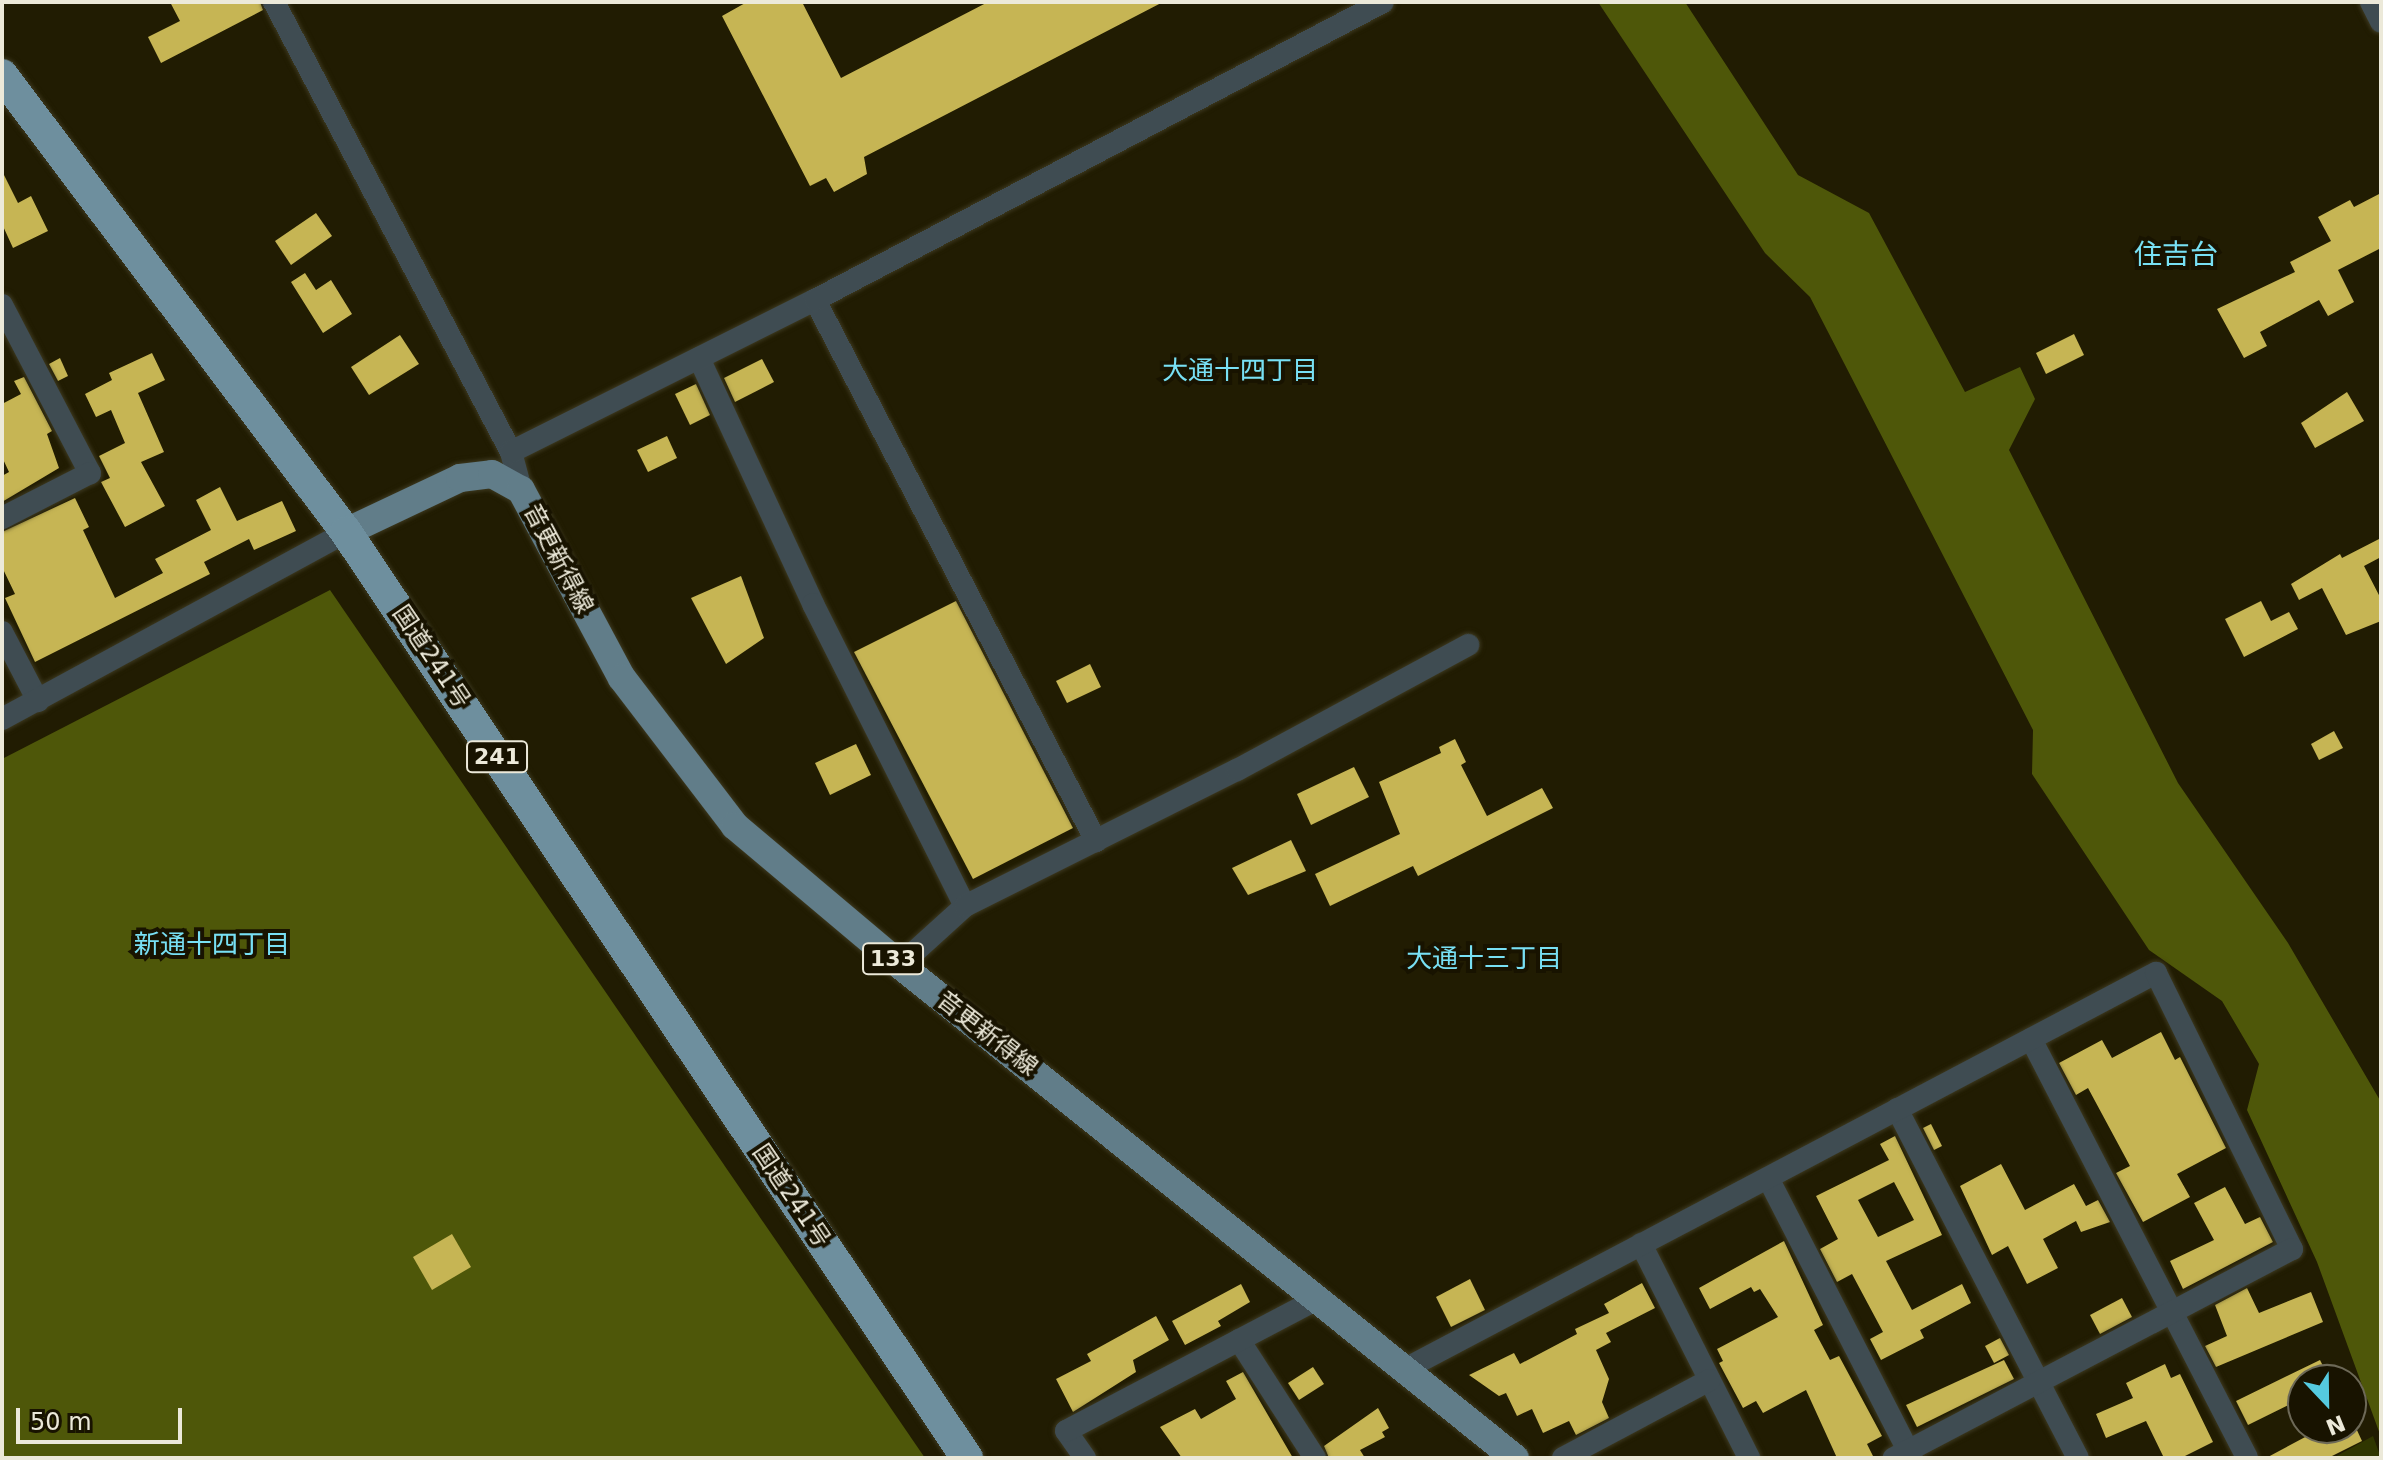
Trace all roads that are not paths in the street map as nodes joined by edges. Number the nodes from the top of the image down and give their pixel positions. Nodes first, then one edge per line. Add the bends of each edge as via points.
1 (274, 2) edge
2 (1383, 2) edge
3 (2371, 2) edge
4 (2381, 22) edge
5 (2, 75) edge
6 (815, 300) junction
7 (2, 305) edge
8 (699, 358) junction
9 (511, 452) junction
10 (521, 490) junction
11 (2, 518) edge
12 (346, 532) junction
13 (2, 632) edge
14 (1468, 645) dead end
15 (38, 701) junction
16 (2, 719) edge
17 (1096, 841) junction
18 (965, 906) junction
19 (900, 965) junction
20 (2031, 1039) junction
21 (1897, 1109) junction
22 (1768, 1178) junction
23 (1641, 1244) junction
24 (1319, 1298) junction
25 (2172, 1312) junction
26 (1239, 1340) junction
27 (1407, 1368) junction
28 (1710, 1380) junction
29 (2039, 1382) junction
30 (1905, 1455) edge
31 (967, 1458) edge
32 (1085, 1458) edge
33 (1315, 1458) edge
34 (1515, 1458) edge
35 (1563, 1458) edge
36 (1749, 1458) edge
37 (2078, 1458) edge
38 (2247, 1458) edge

1 - 9 street
2 - 6 street
3 - 4 street
5 - 12 highway, 国道241号 / 241
6 - 8 street
6 - 17 street
7 - 11 street via 90,473
8 - 9 street
8 - 18 street via 813,604
9 - 10 street
10 - 12 main road, 音更新得線 via 492,474 460,478
10 - 19 main road, 音更新得線 / 133 via 622,678 735,826
12 - 15 street
12 - 31 highway, 国道241号 / 241
13 - 15 street
14 - 17 street
15 - 16 street
17 - 18 street
18 - 19 street
19 - 24 main road, 音更新得線 / 133
20 - 21 street
20 - 25 street
20 - 25 street via 2156,973 2292,1249
21 - 22 street
21 - 29 street
22 - 23 street
22 - 30 street
23 - 27 street
23 - 28 street
24 - 26 street
24 - 27 main road, 音更新得線 / 133
25 - 29 street
25 - 38 street
26 - 32 street via 1066,1431
26 - 33 street
27 - 34 main road, 音更新得線 / 133
28 - 35 street
28 - 36 street
29 - 30 street
29 - 37 street

